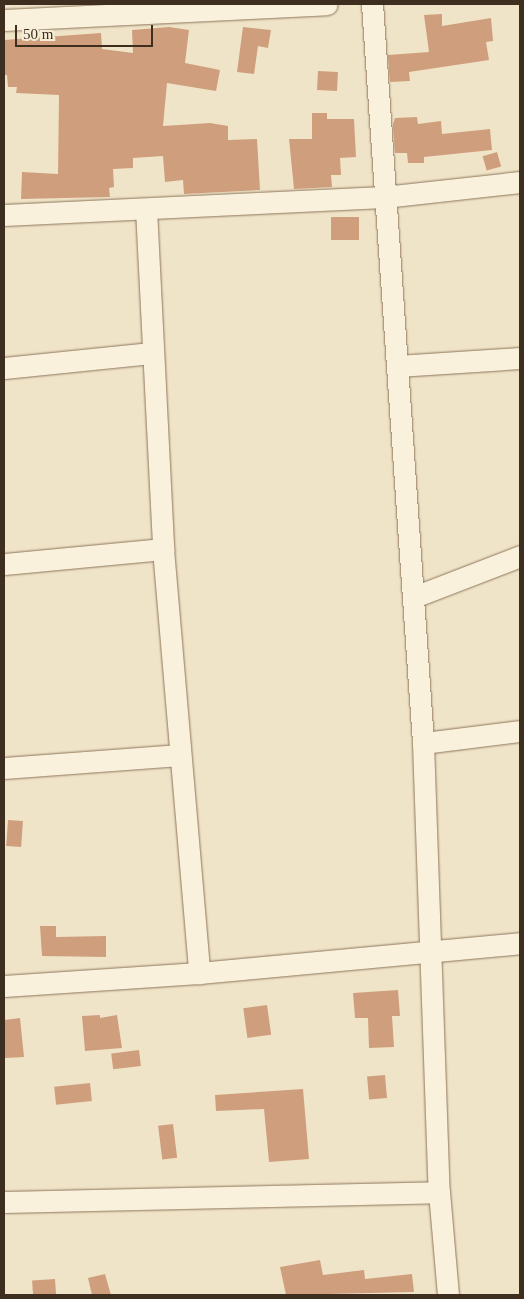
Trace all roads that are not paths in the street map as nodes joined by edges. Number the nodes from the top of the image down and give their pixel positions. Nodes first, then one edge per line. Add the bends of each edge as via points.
1 (327, 4) edge
2 (372, 4) edge
3 (4, 20) edge
4 (520, 182) edge
5 (384, 197) junction
6 (146, 209) junction
7 (4, 215) edge
8 (151, 353) junction
9 (520, 358) edge
10 (397, 366) junction
11 (4, 368) edge
12 (164, 549) junction
13 (520, 556) edge
14 (4, 564) edge
15 (414, 597) junction
16 (520, 730) edge
17 (423, 743) junction
18 (180, 755) junction
19 (4, 768) edge
20 (520, 943) edge
21 (430, 952) junction
22 (199, 972) junction
23 (4, 986) edge
24 (439, 1192) junction
25 (4, 1202) edge
26 (448, 1295) edge

1 - 3 street
2 - 5 street
4 - 5 street
5 - 6 street
5 - 10 street
6 - 7 street
6 - 8 street
8 - 11 street
8 - 12 street
9 - 10 street
10 - 15 street
12 - 14 street
12 - 18 street
13 - 15 street
15 - 17 street
16 - 17 street
17 - 21 street
18 - 19 street
18 - 22 street
20 - 21 street
21 - 22 street
21 - 24 street
22 - 23 street
24 - 25 street
24 - 26 street

